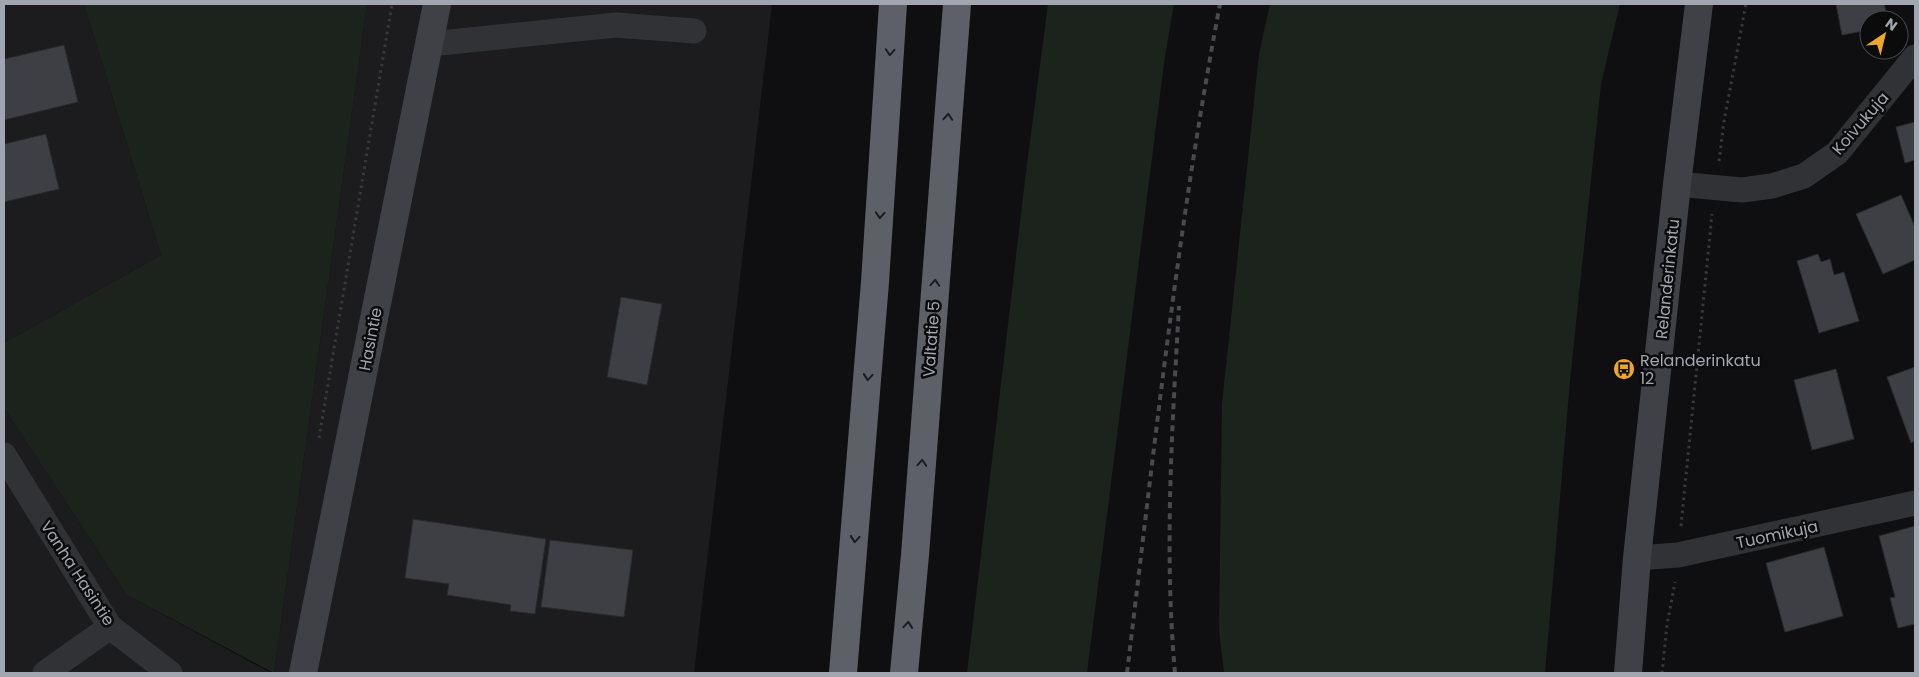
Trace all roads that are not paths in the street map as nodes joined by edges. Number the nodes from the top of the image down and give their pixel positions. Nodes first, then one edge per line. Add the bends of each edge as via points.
1 (436, 4) edge
2 (893, 4) edge
3 (957, 4) edge
4 (1699, 4) edge
5 (694, 31) dead end
6 (430, 44) junction
7 (1915, 57) edge
8 (1677, 184) junction
9 (4, 455) edge
10 (1915, 503) edge
11 (1637, 558) junction
12 (110, 627) junction
13 (45, 673) edge
14 (170, 673) edge
15 (303, 673) edge
16 (843, 673) edge
17 (904, 673) edge
18 (1628, 673) edge

1 - 6 street, Hasintie
2 -> 16 highway via 876,282
17 -> 3 highway, Valtatie 5
4 - 8 street, Relanderinkatu
5 - 6 street via 616,25
6 - 15 street, Hasintie
7 - 8 street, Koivukuja via 1837,153 1804,176 1772,186 1742,190
8 - 11 street, Relanderinkatu
9 - 12 street, Vanha Hasintie
10 - 11 street, Tuomikuja via 1678,555
11 - 18 street, Relanderinkatu
12 - 13 street
12 - 14 street, Vanha Hasintie

